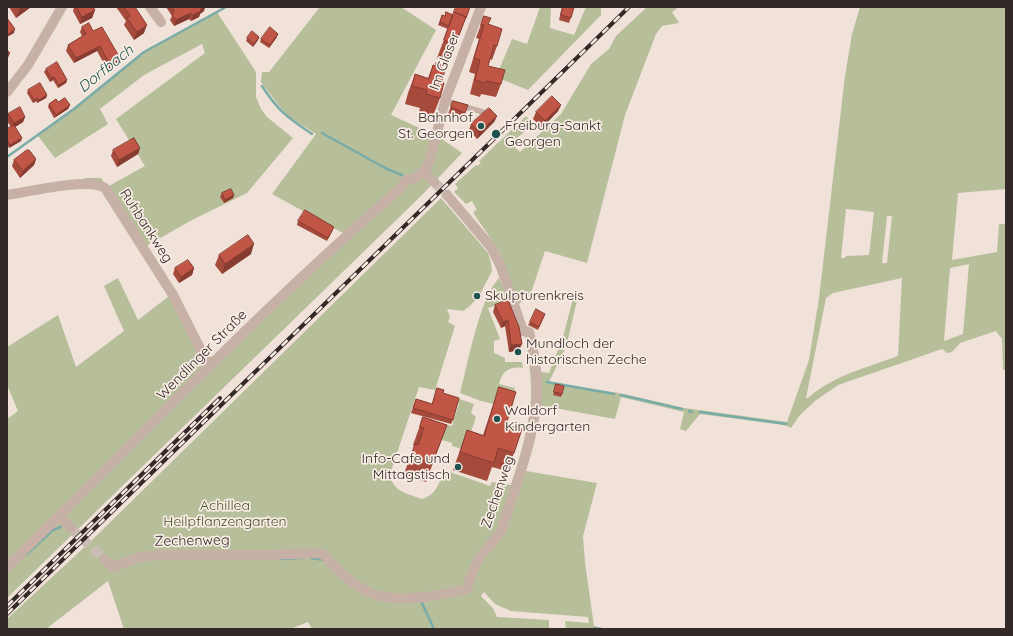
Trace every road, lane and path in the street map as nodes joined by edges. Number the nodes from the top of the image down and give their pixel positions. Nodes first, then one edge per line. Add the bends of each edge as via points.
1 (62, 7) edge
2 (150, 7) edge
3 (481, 7) edge
4 (160, 22) dead end
5 (7, 92) edge
6 (445, 101) junction
7 (483, 112) edge
8 (424, 172) junction
9 (434, 182) tunnel mouth
10 (7, 195) edge
11 (447, 195) tunnel mouth
12 (209, 366) junction
13 (60, 516) junction
14 (71, 528) tunnel mouth
15 (104, 559) tunnel mouth
16 (7, 567) edge

1 - 5 street via 28,65
2 - 4 street
3 - 6 street, Im Glaser
6 - 7 lane
6 - 8 street, Im Glaser via 429,163
8 - 9 street
8 - 12 street, Wendlinger Straße via 404,181 402,187 342,238
10 - 12 street, Ruhbankweg via 82,183 101,185 105,188 173,295
11 - 15 street, Zechenweg via 490,247 501,267 523,331 529,332 532,339 537,384 536,405 522,470 502,529 480,556 467,589 405,598 376,595 362,588 318,552 264,555 160,554 140,557 113,566
12 - 13 street, Wendlinger Straße
13 - 14 street
13 - 16 street, Wendlinger Straße

